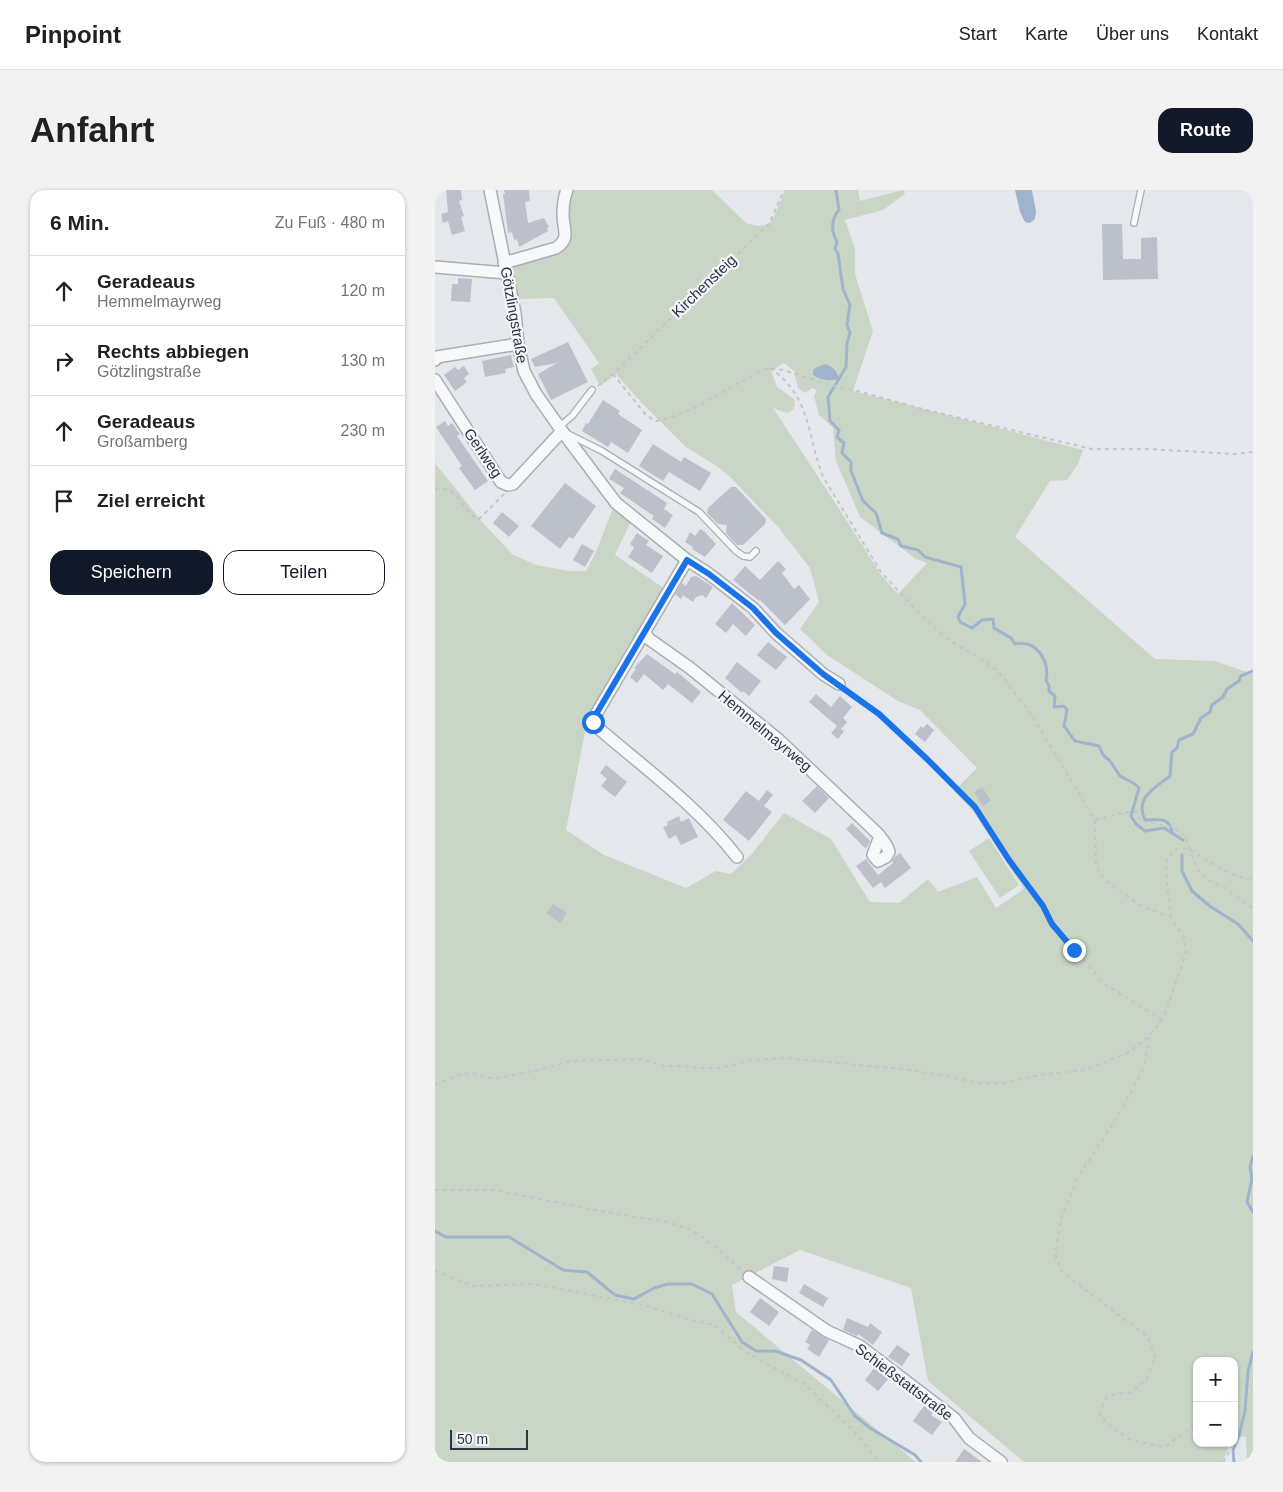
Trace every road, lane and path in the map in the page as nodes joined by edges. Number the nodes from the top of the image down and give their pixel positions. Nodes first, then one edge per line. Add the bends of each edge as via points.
1 (489, 190) edge
2 (567, 190) edge
3 (784, 190) edge
4 (1141, 190) edge
5 (1134, 223) dead end
6 (435, 267) edge
7 (505, 268) junction
8 (517, 344) junction
9 (435, 360) edge
10 (770, 368) junction
11 (613, 374) junction
12 (435, 380) edge
13 (592, 390) joint
14 (560, 429) junction
15 (1253, 452) edge
16 (508, 485) junction
17 (435, 488) edge
18 (756, 551) dead end
19 (687, 560) junction
20 (645, 633) junction
21 (839, 684) joint
22 (1095, 820) junction
23 (880, 836) dead end
24 (1189, 848) junction
25 (737, 857) dead end
26 (1253, 879) edge
27 (1253, 909) edge
28 (1171, 917) junction
29 (1162, 1020) junction
30 (1149, 1036) junction
31 (435, 1085) edge
32 (435, 1190) edge
33 (435, 1271) edge
34 (749, 1277) joint
35 (1193, 1427) edge
36 (1231, 1447) edge
37 (880, 1462) edge
38 (1001, 1462) edge
39 (1223, 1462) edge

1 - 7 street, Götzlingstraße
2 - 7 street via 563,244
3 - 11 path, Kirchensteig via 769,224
4 - 5 lane
6 - 7 street
7 - 8 street, Götzlingstraße via 515,314
8 - 9 street via 437,357
8 - 14 street, Götzlingstraße via 524,371
10 - 11 path via 696,407 657,421 646,416
10 - 15 path via 935,412 1092,448
10 - 22 path via 781,375 799,400 808,418 823,477 881,572 947,639 998,671 1031,714
11 - 13 path, Kirchensteig
12 - 16 street, Gerlweg via 501,482
13 - 14 lane
14 - 16 street, Gerlweg via 513,484
14 - 18 lane, Götzlingstraße via 602,451 699,512 743,556 750,557
14 - 19 street, Götzlingstraße via 616,503
16 - 17 path via 504,496 479,519 472,516 447,488
19 - 20 street
19 - 21 street, Götzlingstraße via 753,608 776,633
20 - 23 street, Hemmelmayrweg via 779,740
20 - 25 street via 593,722 676,793 720,835
21 - 29 path via 879,714 975,807 1052,924 1105,984
22 - 24 path via 1132,811 1138,813 1140,821 1171,827 1185,836
22 - 28 path via 1096,865 1104,880 1143,907
24 - 26 path via 1222,870
24 - 27 path via 1197,869 1205,878 1227,889
24 - 28 path via 1172,852 1167,861
28 - 29 path via 1184,937 1186,952
29 - 30 path
30 - 31 path via 1129,1052 1086,1070 1004,1083 978,1083 942,1074 786,1058 752,1060 720,1068 665,1066 640,1058 572,1061 494,1079 472,1073 457,1075
30 - 35 path via 1144,1067 1121,1111 1077,1179 1061,1218 1055,1255 1063,1273 1148,1336 1155,1357 1147,1378 1131,1393 1111,1394 1103,1401 1100,1415 1131,1440 1165,1447
32 - 34 path via 495,1190 663,1221 690,1229 713,1244
33 - 37 path via 475,1286 533,1284 648,1306 714,1325 747,1353 804,1384 851,1428
34 - 38 street, Schießstattstraße via 827,1331 860,1346 954,1418 969,1438
36 - 39 path

